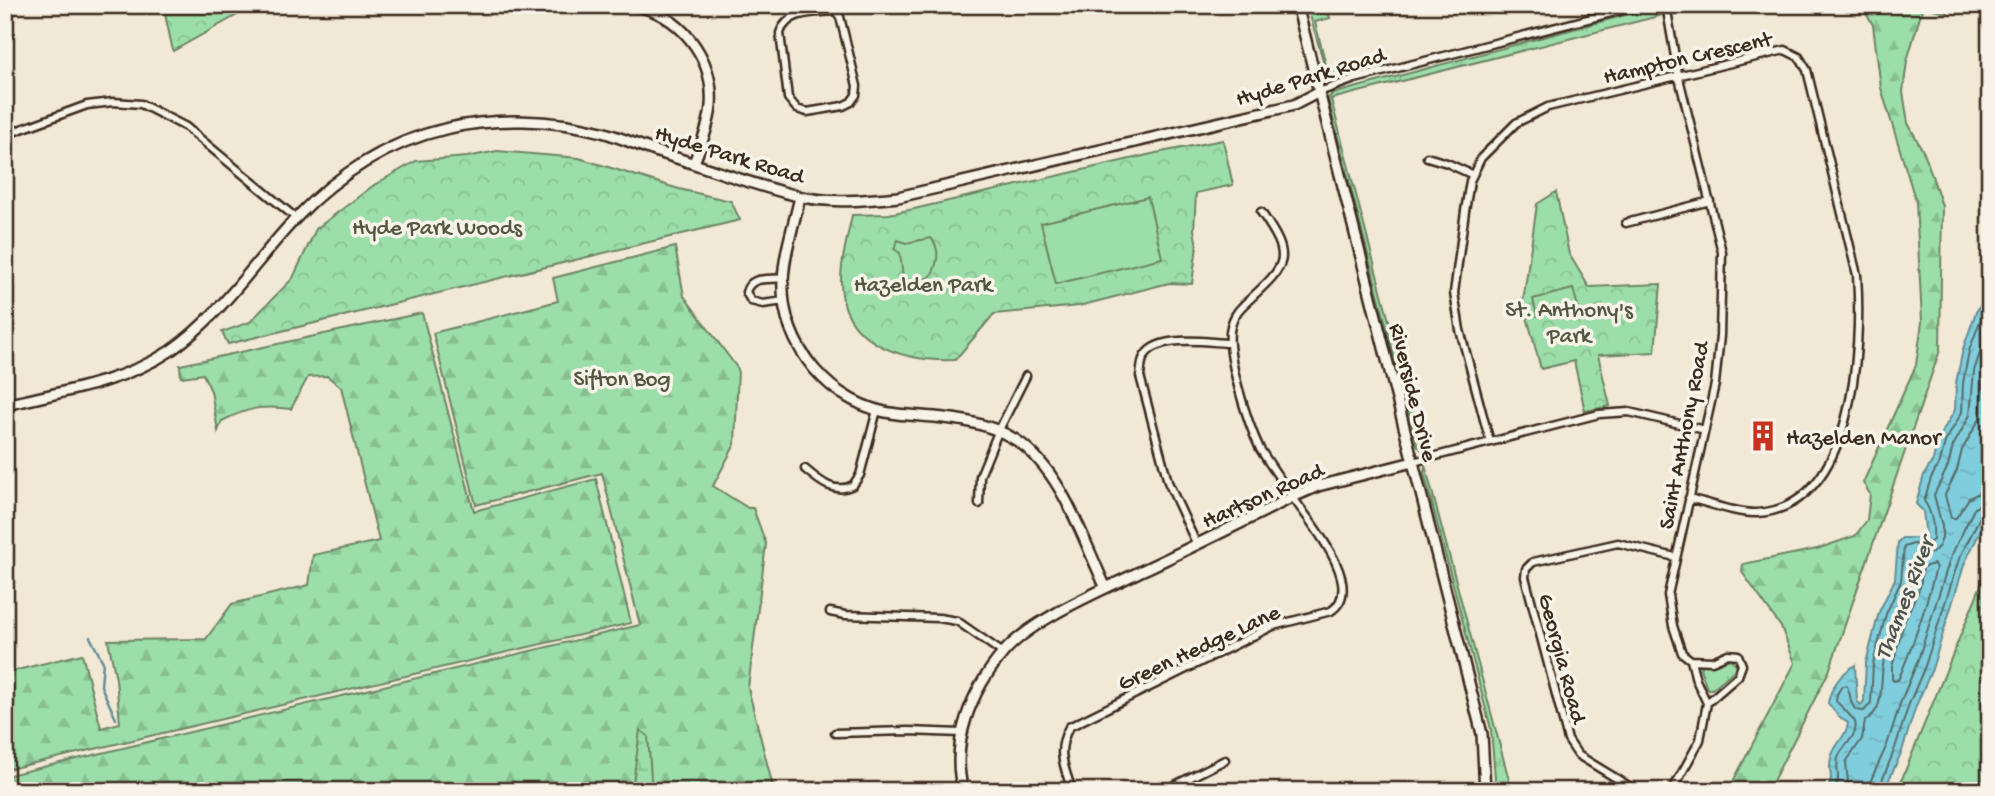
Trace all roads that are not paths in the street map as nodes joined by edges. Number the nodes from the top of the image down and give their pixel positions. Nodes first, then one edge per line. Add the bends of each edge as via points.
1 (540, 5) edge
2 (578, 5) edge
3 (631, 5) edge
4 (1297, 5) edge
5 (1642, 5) edge
6 (1666, 5) edge
7 (1633, 6) edge
8 (837, 8) edge
9 (1678, 75) junction
10 (1319, 92) junction
11 (5, 135) edge
12 (1427, 157) dead end
13 (694, 163) junction
14 (1473, 175) junction
15 (800, 197) junction
16 (1710, 201) junction
17 (1261, 212) dead end
18 (296, 218) junction
19 (1626, 223) dead end
20 (783, 278) junction
21 (783, 301) junction
22 (1228, 344) junction
23 (1026, 376) dead end
24 (5, 405) edge
25 (877, 410) junction
26 (1705, 430) junction
27 (998, 432) junction
28 (1490, 442) junction
29 (1413, 462) junction
30 (805, 469) dead end
31 (1293, 497) junction
32 (1689, 498) junction
33 (979, 505) dead end
34 (1197, 545) junction
35 (1675, 557) junction
36 (1106, 588) junction
37 (830, 612) dead end
38 (1003, 653) junction
39 (1691, 660) junction
40 (1707, 703) junction
41 (835, 733) dead end
42 (961, 733) junction
43 (1225, 760) dead end
44 (963, 791) edge
45 (1072, 791) edge
46 (1163, 791) edge
47 (1485, 791) edge
48 (1637, 791) edge
49 (1672, 791) edge

1 - 2 main road
3 - 13 main road via 673,23 691,38 703,61 711,103
4 - 10 main road, Riverside Drive
5 - 7 street, Hyde Park Road
6 - 9 street, Saint Anthony Road
7 - 10 street, Hyde Park Road
8 - 8 street via 856,95 843,106 807,112 797,109 789,98 780,33 783,25 797,15
9 - 14 street, Hampton Crescent via 1548,107 1516,123 1498,139
9 - 16 street, Saint Anthony Road
9 - 32 street, Hampton Crescent via 1785,50 1799,57 1807,70 1848,235 1859,307 1853,391 1838,442 1807,493 1786,506 1756,513
10 - 15 main road, Hyde Park Road via 1294,105 898,197 854,201
10 - 29 main road, Riverside Drive
11 - 18 street via 87,106 141,104 186,127
12 - 14 street
13 - 15 main road, Hyde Park Road
13 - 18 main road, Hyde Park Road via 601,132 525,121 465,125 419,136 373,157 328,188
14 - 28 street, Hampton Crescent via 1454,293
15 - 20 main road
16 - 19 street
16 - 26 street, Saint Anthony Road via 1722,282 1715,384
17 - 22 street via 1278,236 1282,263 1237,310
18 - 24 main road, Hyde Park Road via 222,305 171,350 110,380
20 - 21 main road
20 - 21 street via 757,279 746,292 751,301 763,304
21 - 25 main road via 804,354 824,381 856,403
22 - 31 street, Green Hedge Lane via 1252,431
22 - 34 street via 1161,343 1142,361 1140,376 1168,482
23 - 27 street
25 - 27 main road via 976,423
25 - 30 street via 860,475 853,485 838,489
26 - 28 street, Hartson Road via 1629,412 1599,414
26 - 32 street, Saint Anthony Road
27 - 33 street via 980,476
27 - 36 main road via 1036,456 1056,481
28 - 29 street, Hartson Road
29 - 31 main road, Hartson Road via 1318,486
29 - 47 main road, Riverside Drive via 1482,734
31 - 34 main road, Hartson Road
31 - 45 street, Green Hedge Lane via 1333,553 1343,592 1338,606 1273,625 1069,727 1061,753
32 - 35 street, Saint Anthony Road
34 - 36 main road, Hartson Road
35 - 39 street, Saint Anthony Road via 1668,595 1682,653
35 - 48 street, Georgia Road via 1618,543 1533,562 1526,569 1568,740 1578,755
36 - 38 main road, Hartson Road via 1042,622
37 - 38 street via 957,621
38 - 42 main road, Hartson Road via 976,691
39 - 40 street, Saint Anthony Road
39 - 40 street via 1712,661 1728,654 1738,655 1742,665 1738,676
40 - 49 street via 1700,740
41 - 42 street
42 - 44 main road, Hartson Road via 959,777
43 - 46 street

